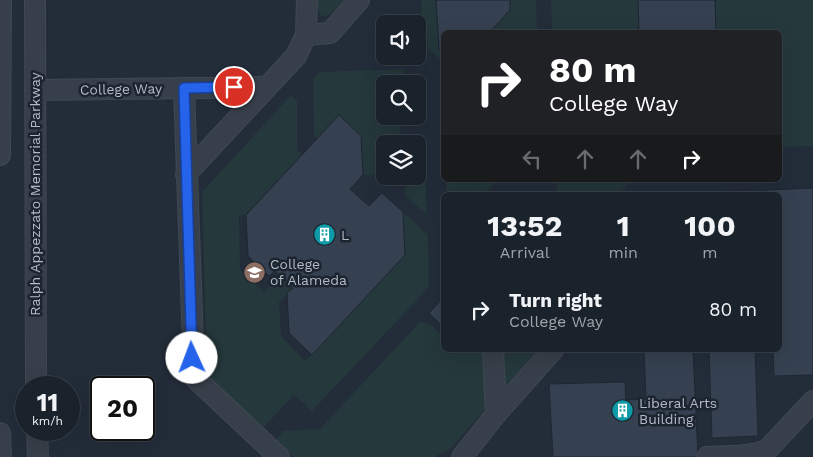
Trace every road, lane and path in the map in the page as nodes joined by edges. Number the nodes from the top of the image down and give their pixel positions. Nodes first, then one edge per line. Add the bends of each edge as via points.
1 (1, 0) edge
2 (35, 0) edge
3 (307, 0) edge
4 (359, 0) edge
5 (306, 35) junction
6 (267, 87) junction
7 (184, 88) junction
8 (35, 90) junction
9 (0, 155) edge
10 (186, 174) junction
11 (493, 352) edge
12 (551, 352) edge
13 (36, 376) edge
14 (813, 401) edge
15 (496, 414) junction
16 (0, 433) edge
17 (37, 441) edge
18 (1, 457) edge
19 (38, 457) edge
20 (279, 457) edge
21 (462, 457) edge
22 (707, 457) edge

1 - 9 street
2 - 8 street, Ralph Appezzato Memorial Parkway
3 - 5 street
4 - 5 street via 330,33
5 - 6 street via 296,56
6 - 7 street, College Way
6 - 10 street
7 - 8 street, College Way
7 - 10 street
8 - 13 street, Ralph Appezzato Memorial Parkway
10 - 20 street via 196,380
11 - 15 street
12 - 15 street
14 - 22 street via 767,450 753,455
15 - 21 street
16 - 18 street
17 - 19 street

